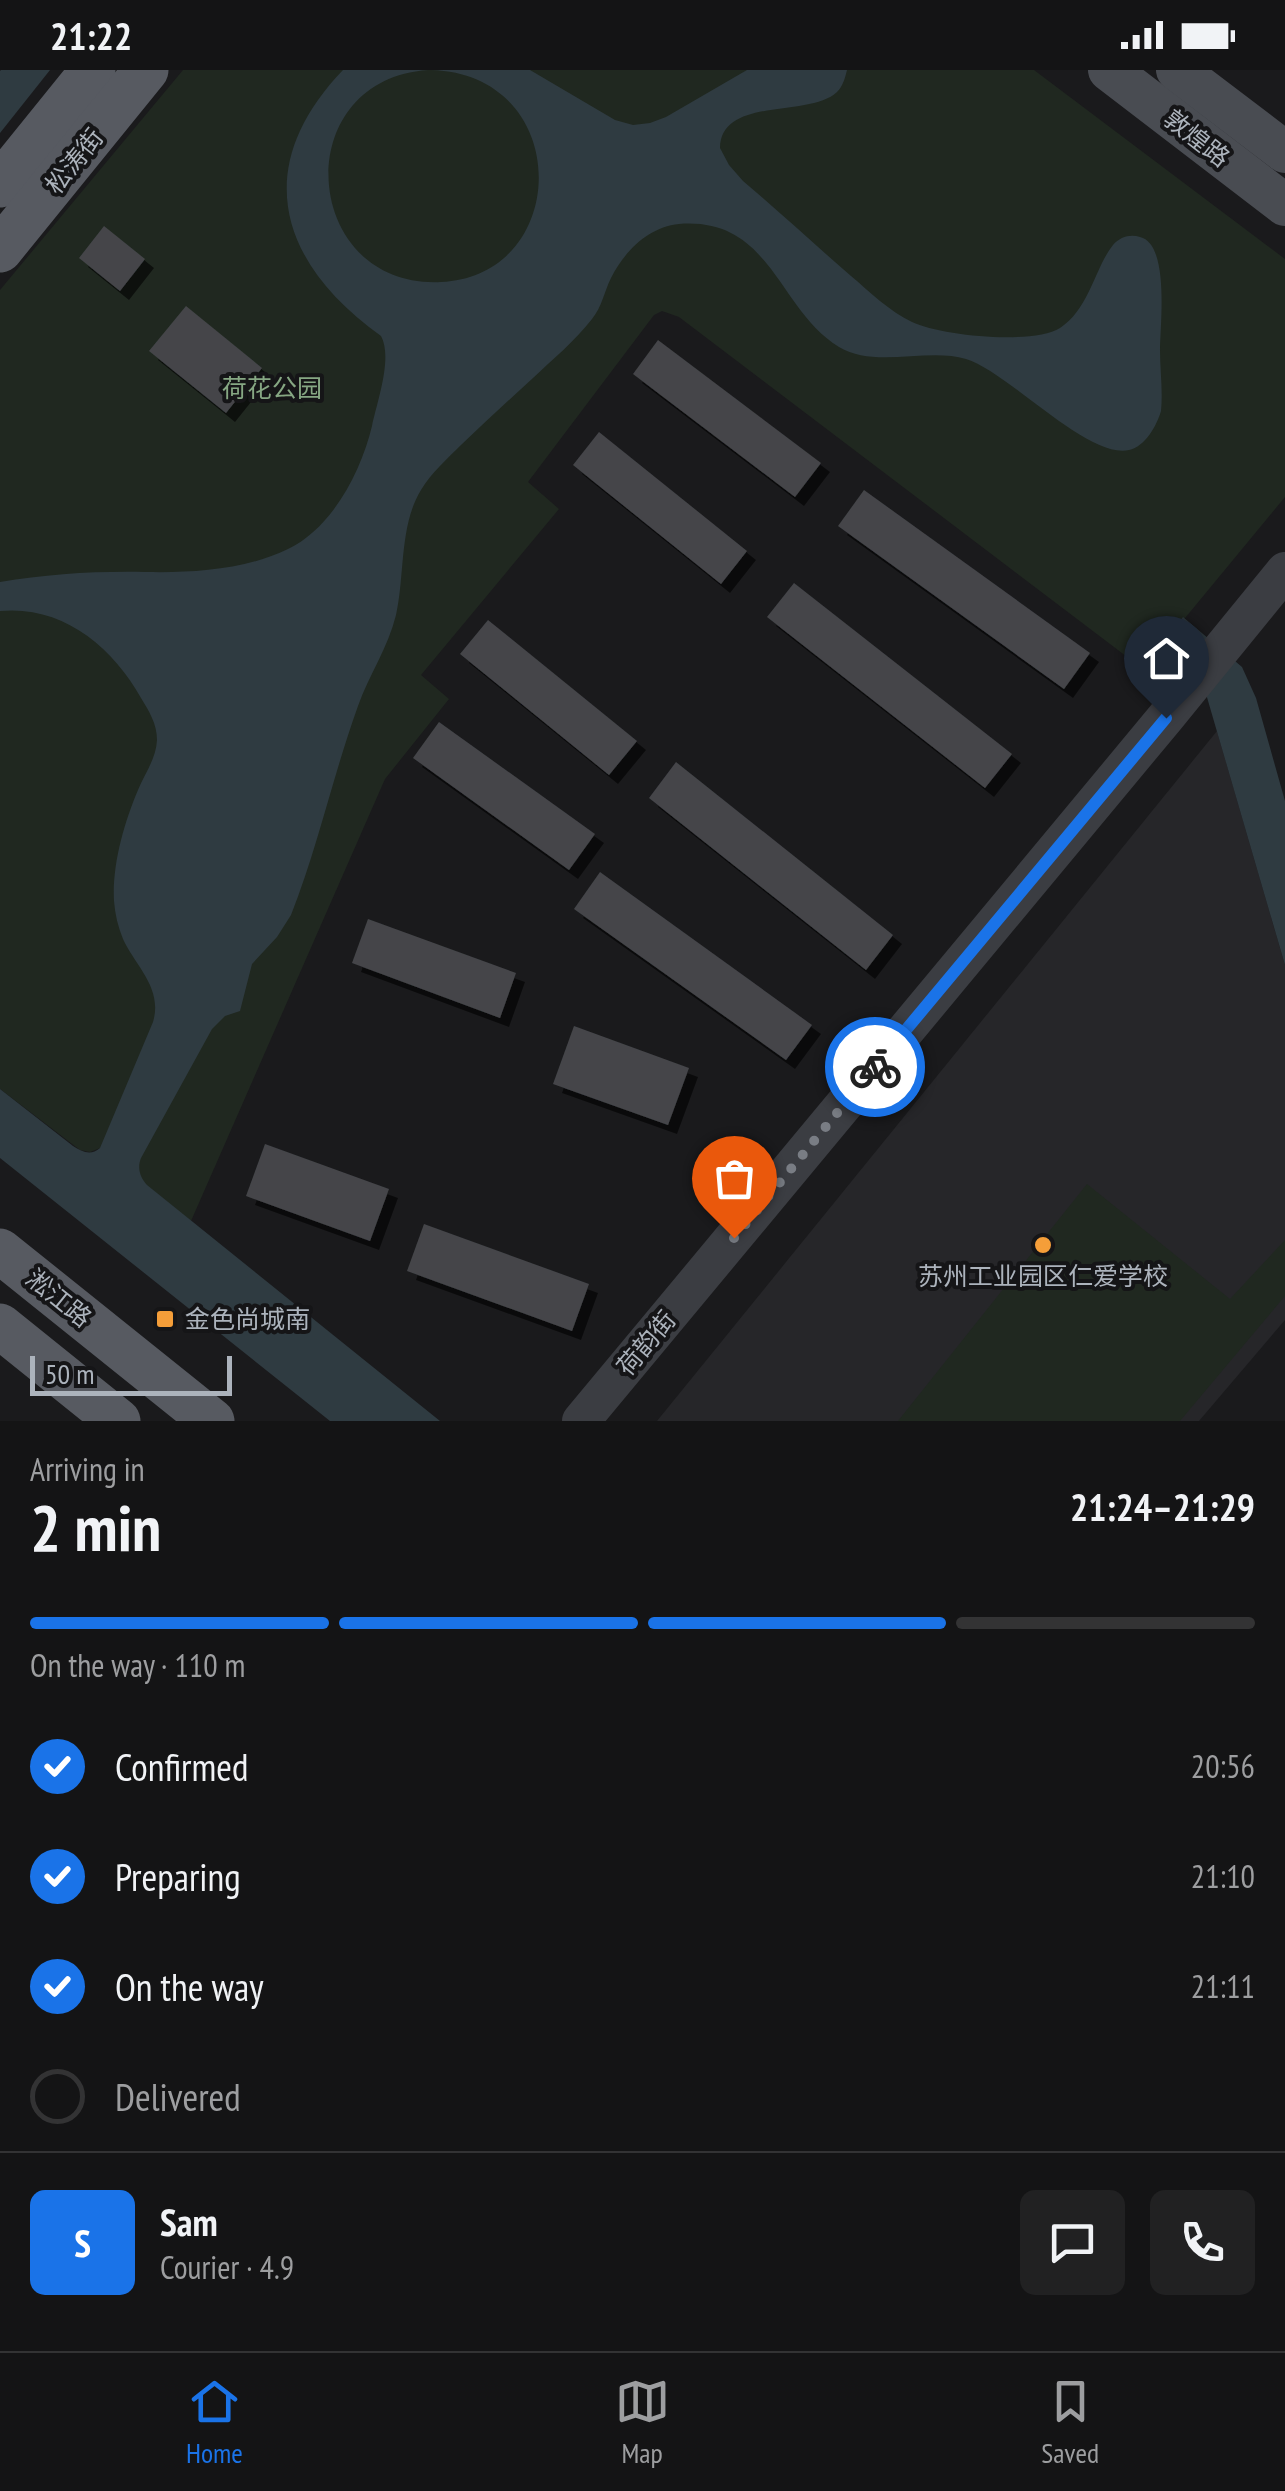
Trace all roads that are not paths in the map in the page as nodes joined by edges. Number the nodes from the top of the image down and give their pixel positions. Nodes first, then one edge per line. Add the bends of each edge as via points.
1 (93, 70) edge
2 (146, 70) edge
3 (1109, 70) edge
4 (1177, 70) edge
5 (1285, 152) edge
6 (0, 185) edge
7 (1285, 205) edge
8 (0, 250) edge
9 (1285, 571) edge
10 (0, 1251) edge
11 (0, 1326) edge
12 (118, 1421) edge
13 (212, 1421) edge
14 (581, 1421) edge

1 - 6 main road, 松涛街
2 - 8 main road, 松涛街
3 - 7 main road, 敦煌路
4 - 5 main road, 敦煌路
9 - 14 street, 荷韵街
10 - 13 main road, 淞江路
11 - 12 main road

